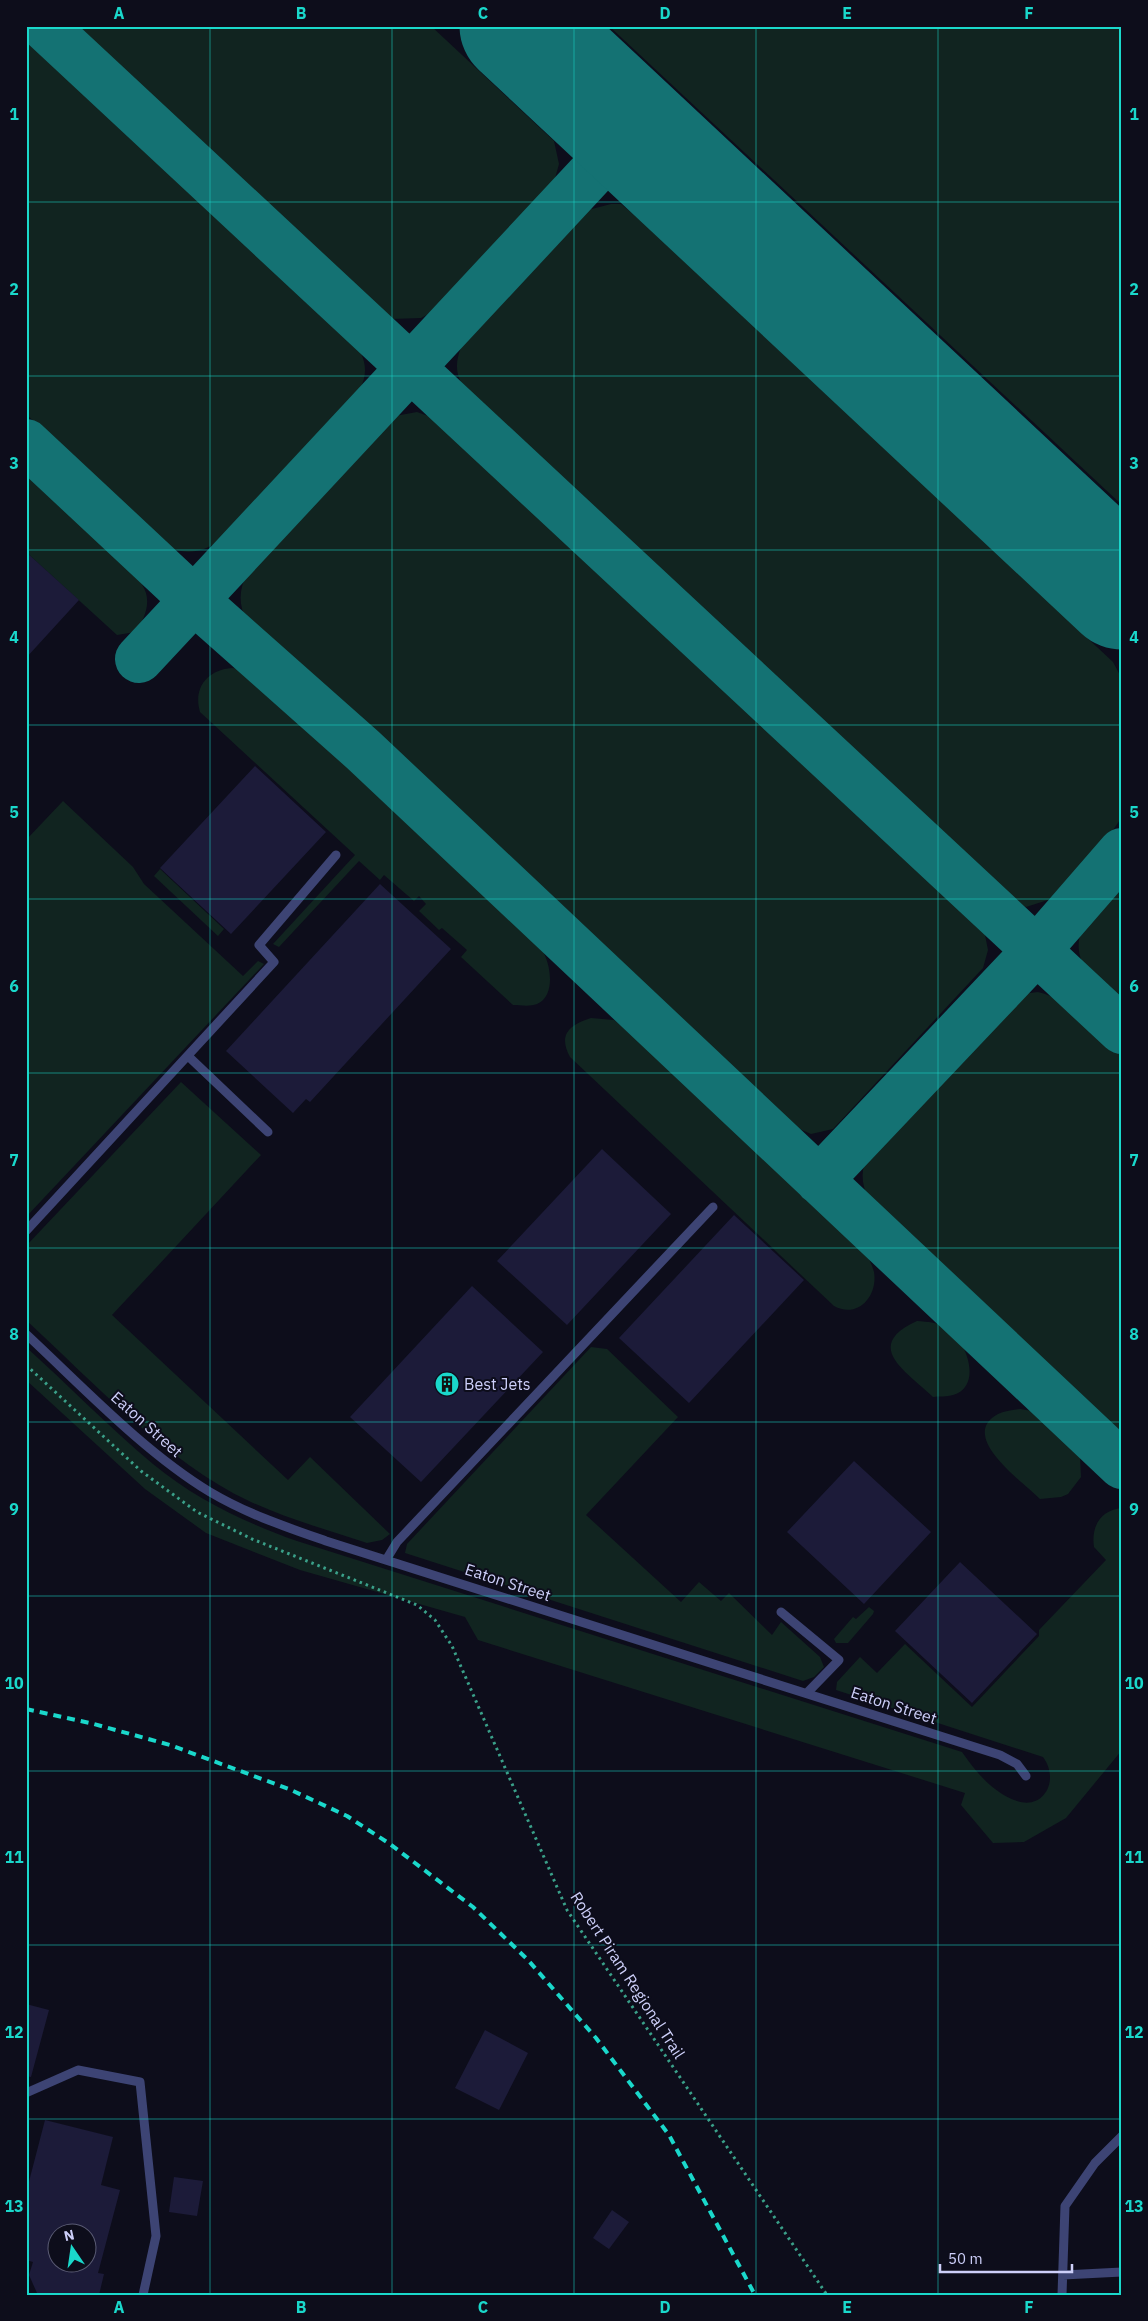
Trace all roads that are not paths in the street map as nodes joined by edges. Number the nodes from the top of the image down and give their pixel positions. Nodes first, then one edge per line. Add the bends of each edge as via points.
1 (336, 855) dead end
2 (188, 1056) junction
3 (268, 1132) dead end
4 (713, 1207) dead end
5 (26, 1231) edge
6 (26, 1334) edge
7 (386, 1560) junction
8 (782, 1612) dead end
9 (807, 1693) junction
10 (1026, 1776) dead end
11 (26, 2093) edge
12 (1122, 2136) edge
13 (1122, 2272) edge
14 (1063, 2275) junction
15 (143, 2295) edge
16 (1062, 2295) edge

1 - 2 lane via 259,945 274,962
2 - 3 lane
2 - 5 lane
4 - 7 lane via 397,1542
6 - 7 lane, Eaton Street via 174,1468 210,1492 261,1518
7 - 9 lane, Eaton Street
8 - 9 lane via 839,1660
9 - 10 lane, Eaton Street via 1000,1755 1017,1764
11 - 15 lane via 78,2070 140,2082 156,2236
12 - 14 lane via 1095,2163 1065,2206
13 - 14 lane
14 - 16 lane

